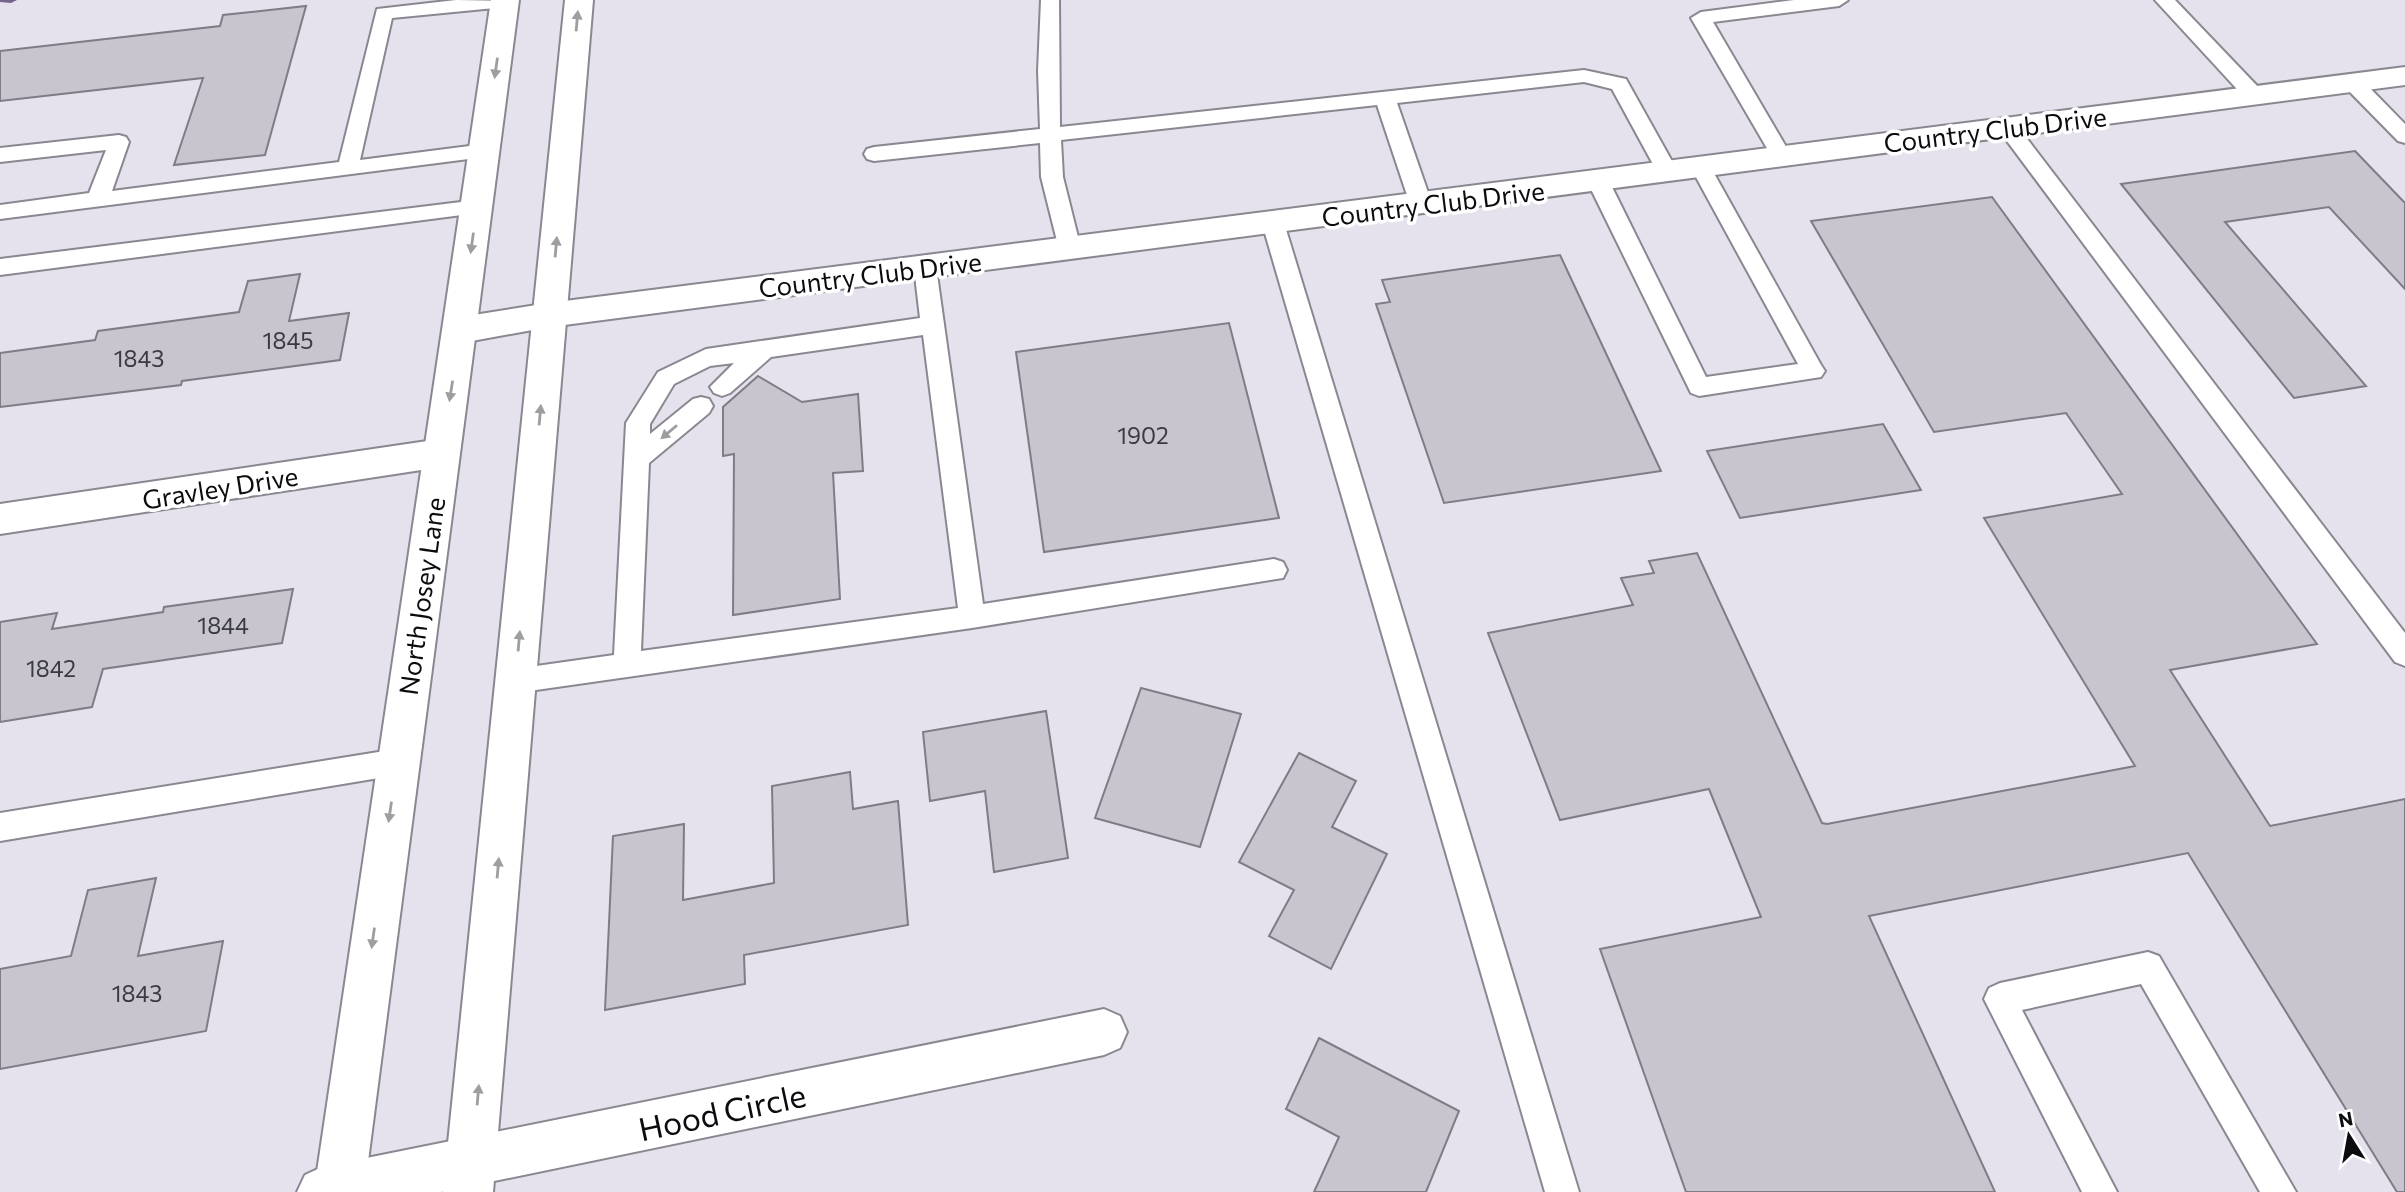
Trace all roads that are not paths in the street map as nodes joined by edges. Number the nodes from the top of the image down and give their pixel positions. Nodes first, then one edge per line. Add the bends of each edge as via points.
1 (505, 0) edge
2 (579, 0) edge
3 (1050, 0) edge
4 (1839, 0) edge
5 (2164, 0) edge
6 (2405, 76) edge
7 (2353, 83) junction
8 (2254, 95) junction
9 (1385, 98) junction
10 (2008, 128) junction
11 (1050, 134) junction
12 (2405, 136) edge
13 (485, 151) junction
14 (874, 154) dead end
15 (0, 155) edge
16 (1782, 157) junction
17 (348, 168) junction
18 (1701, 168) junction
19 (1667, 172) junction
20 (1598, 181) junction
21 (98, 199) junction
22 (1421, 204) junction
23 (477, 207) junction
24 (0, 212) edge
25 (1273, 223) junction
26 (1070, 249) junction
27 (0, 267) edge
28 (925, 267) junction
29 (549, 315) junction
30 (933, 325) junction
31 (461, 330) junction
32 (765, 349) junction
33 (722, 387) dead end
34 (701, 406) dead end
35 (441, 453) junction
36 (636, 459) junction
37 (0, 519) edge
38 (1274, 570) dead end
39 (972, 617) junction
40 (2405, 654) edge
41 (627, 666) junction
42 (515, 681) junction
43 (397, 762) junction
44 (0, 827) edge
45 (1104, 1031) dead end
46 (470, 1177) edge
47 (334, 1191) edge
48 (1562, 1192) edge
49 (2099, 1192) edge
50 (2279, 1192) edge

1 -> 13 street, North Josey Lane
1 - 17 lane via 384,13
29 -> 2 street
3 - 11 lane
4 - 16 lane via 1701,18
5 - 8 lane
6 - 7 street, Country Club Drive
7 - 8 street, Country Club Drive
7 - 12 lane
8 - 10 street, Country Club Drive
9 - 11 lane
9 - 19 lane via 1584,76 1619,84
9 - 22 lane
10 - 16 street, Country Club Drive
10 - 40 lane
11 - 14 lane
11 - 26 lane via 1052,177
13 - 17 lane
13 - 23 street, North Josey Lane
15 - 21 lane via 119,142
16 - 18 street, Country Club Drive
17 - 21 lane
18 - 19 street, Country Club Drive
18 - 20 lane via 1814,370 1699,387
19 - 20 street, Country Club Drive
20 - 22 street, Country Club Drive
21 - 24 lane
22 - 25 street, Country Club Drive
23 - 27 lane
23 -> 31 street, North Josey Lane
25 - 26 street, Country Club Drive
25 - 48 lane
26 - 28 street, Country Club Drive
28 - 29 street, Country Club Drive
28 - 30 lane
29 - 31 street, Country Club Drive
42 -> 29 street
30 - 32 lane
30 - 39 lane
31 -> 35 street, North Josey Lane
32 - 33 lane
32 - 36 lane via 706,358 666,378 639,423
34 -> 36 lane
35 - 37 street, Gravley Drive
35 - 43 street, North Josey Lane
36 - 41 lane
38 - 39 lane
39 - 41 lane
41 - 42 lane
46 -> 42 street
43 - 44 lane
43 -> 47 street, North Josey Lane
45 - 46 street, Hood Circle
46 - 47 street, Hood Circle
49 - 50 lane via 2000,999 2148,967

